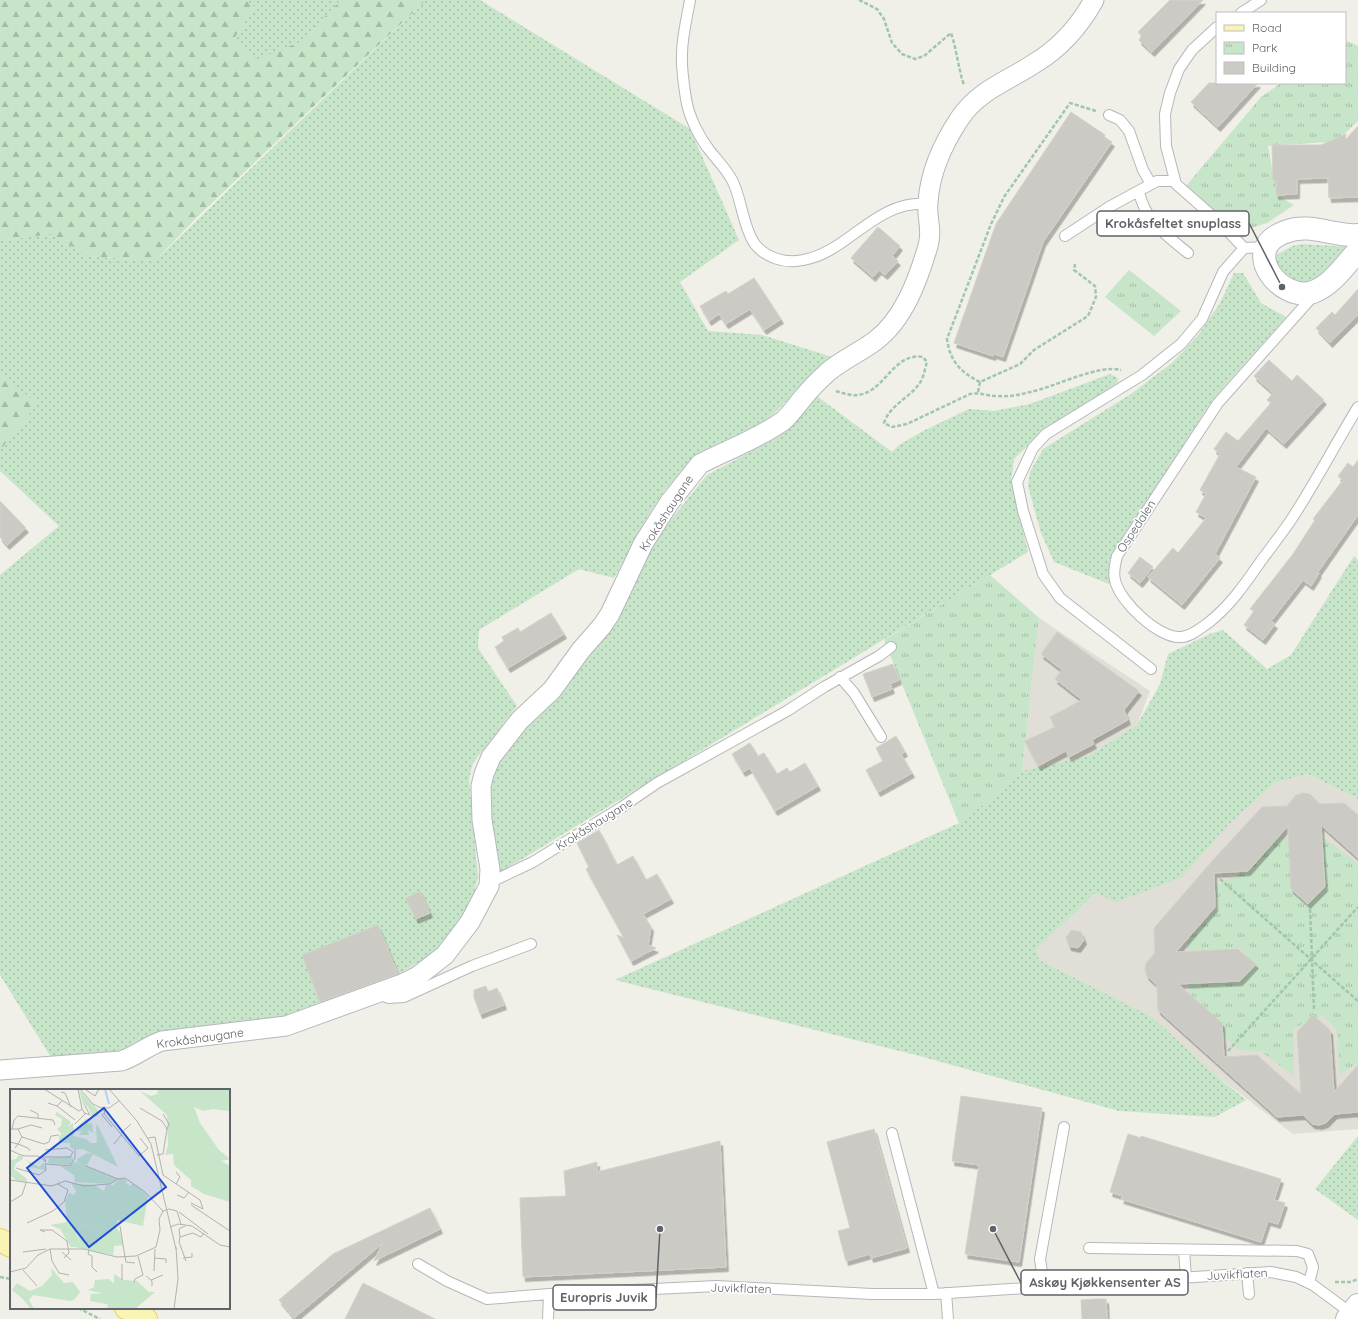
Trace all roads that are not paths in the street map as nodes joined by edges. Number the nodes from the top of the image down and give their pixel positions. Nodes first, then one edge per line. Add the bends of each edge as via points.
1 (690, 0) edge
2 (1094, 0) edge
3 (1261, 0) edge
4 (1243, 12) edge
5 (1216, 28) edge
6 (1109, 115) road end
7 (1175, 181) junction
8 (1151, 184) junction
9 (1139, 191) junction
10 (927, 204) junction
11 (1358, 234) edge
12 (1065, 236) dead end
13 (1266, 247) junction
14 (1244, 248) junction
15 (1358, 251) edge
16 (1188, 253) dead end
17 (1321, 288) junction
18 (1358, 407) edge
19 (892, 647) dead end
20 (1151, 668) dead end
21 (840, 677) junction
22 (881, 737) dead end
23 (491, 882) junction
24 (530, 944) dead end
25 (374, 992) junction
26 (0, 1070) edge
27 (1064, 1127) dead end
28 (892, 1133) dead end
29 (0, 1240) edge
30 (10, 1245) edge
31 (1089, 1248) dead end
32 (1184, 1250) junction
33 (418, 1264) dead end
34 (1247, 1273) junction
35 (1186, 1277) junction
36 (1309, 1283) junction
37 (1044, 1286) junction
38 (946, 1293) junction
39 (549, 1294) junction
40 (934, 1294) junction
41 (1249, 1294) dead end
42 (128, 1309) edge
43 (1352, 1312) edge
44 (146, 1319) edge
45 (548, 1319) edge
46 (948, 1319) edge

1 - 10 lane via 682,54 690,114 710,152 724,166 733,181 754,243 766,254 789,262 802,261 818,256 876,217 899,207 917,203
2 - 10 street, Krokåshaugane via 1067,38 1036,63 982,94 961,117 941,153 931,179
3 - 4 lane
5 - 7 lane via 1192,50 1179,69 1170,93 1165,114 1166,146
6 - 8 lane via 1120,120 1129,131 1143,170
7 - 8 lane via 1157,181
7 - 14 lane
8 - 9 lane
9 - 12 lane
9 - 16 lane via 1141,204 1152,222
10 - 23 street, Krokåshaugane via 931,234 922,266 906,304 886,331 845,358 818,381 784,420 747,442 700,464 694,470 669,503 644,544 610,614 552,690 520,720 491,757 481,786 482,820
11 - 13 street via 1343,234 1316,228 1296,229 1276,237
13 - 14 lane
13 - 17 street, Ospedalen via 1263,255 1268,272 1286,288 1300,294
14 - 20 lane via 1223,272 1209,306 1194,330 1181,344 1142,375 1046,434 1033,448 1017,482 1043,574 1060,598
15 - 17 street, Ospedalen via 1330,282
17 - 18 lane, Ospedalen via 1218,402 1117,556 1114,564 1115,581 1136,613 1161,631 1182,638 1208,622 1232,601 1293,517
19 - 21 lane, Krokåshaugane
21 - 22 lane via 854,693
21 - 23 lane, Krokåshaugane via 787,711 657,783 533,862
23 - 25 street, Krokåshaugane via 470,922 445,955 418,976 402,984
24 - 25 lane via 472,966 404,997 389,998
25 - 26 street, Krokåshaugane via 286,1026 162,1041 121,1061
27 - 37 lane via 1040,1259
28 - 40 lane
29 - 30 main road
31 - 32 lane, Juvikflaten
32 - 35 lane
32 - 36 lane, Juvikflaten via 1297,1251 1308,1254 1313,1267
33 - 39 lane, Juvikflaten via 447,1281 487,1299
34 - 35 lane, Juvikflaten
34 - 36 lane, Juvikflaten via 1271,1272 1296,1277
34 - 41 lane
35 - 37 lane, Juvikflaten
36 - 43 lane, Juvikflaten
37 - 38 lane, Juvikflaten
38 - 40 lane, Juvikflaten
38 - 46 lane
39 - 40 lane, Juvikflaten via 717,1286 872,1294
39 - 45 lane
42 - 44 main road

